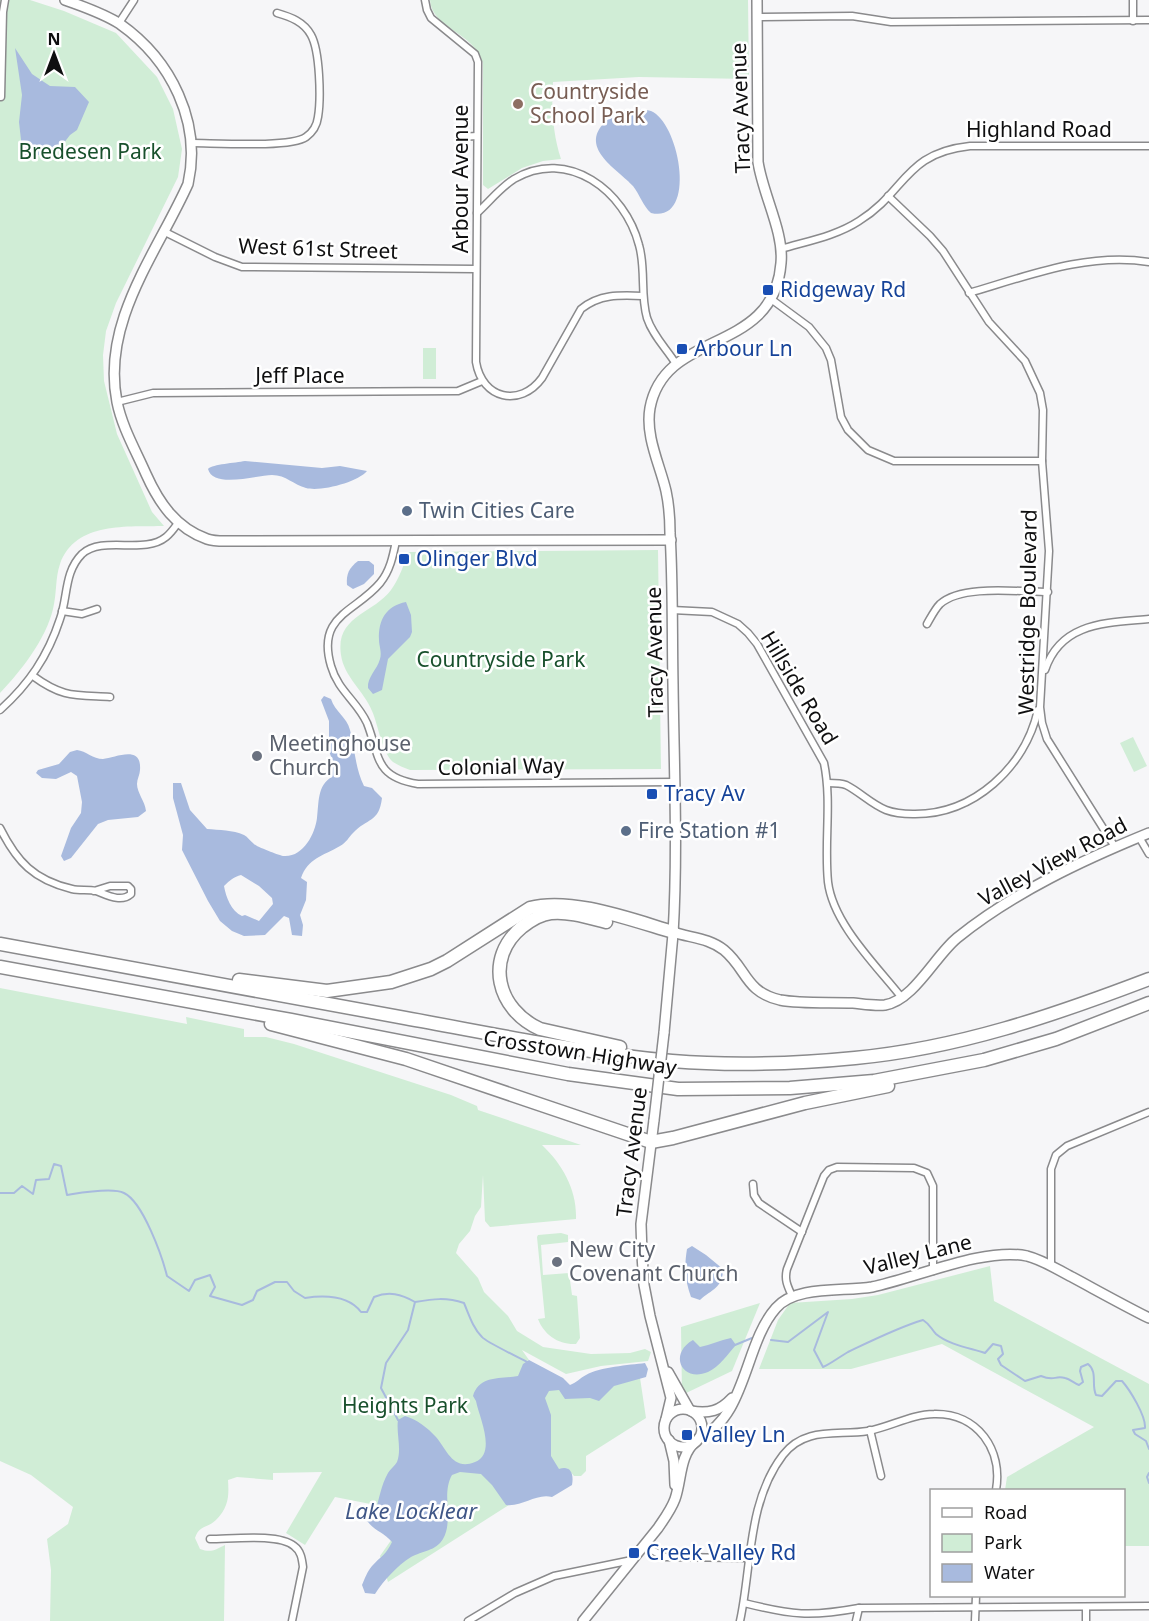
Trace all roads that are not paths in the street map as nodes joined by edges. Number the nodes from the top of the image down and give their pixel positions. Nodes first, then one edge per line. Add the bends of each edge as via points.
1 (5, 0) edge
2 (65, 0) edge
3 (134, 0) edge
4 (425, 0) edge
5 (757, 0) edge
6 (1133, 0) edge
7 (277, 13) dead end
8 (757, 17) junction
9 (1149, 20) edge
10 (1133, 21) junction
11 (119, 23) junction
12 (1, 97) edge
13 (477, 136) junction
14 (459, 137) dead end
15 (192, 143) junction
16 (1149, 146) edge
17 (888, 196) junction
18 (477, 213) junction
19 (165, 232) junction
20 (781, 249) junction
21 (1149, 262) edge
22 (476, 268) junction
23 (969, 293) junction
24 (643, 296) junction
25 (771, 299) junction
26 (676, 364) junction
27 (482, 381) junction
28 (117, 402) junction
29 (1042, 461) junction
30 (178, 523) junction
31 (670, 540) junction
32 (396, 541) junction
33 (1048, 592) junction
34 (97, 609) dead end
35 (672, 610) junction
36 (62, 612) junction
37 (1149, 619) edge
38 (927, 624) dead end
39 (33, 676) junction
40 (1041, 692) junction
41 (110, 697) dead end
42 (0, 710) edge
43 (675, 782) junction
44 (828, 783) junction
45 (0, 828) edge
46 (1149, 833) edge
47 (1139, 837) junction
48 (1115, 847) junction
49 (1149, 854) edge
50 (94, 891) junction
51 (673, 932) junction
52 (0, 944) edge
53 (0, 967) edge
54 (143, 970) junction
55 (1149, 979) edge
56 (902, 998) junction
57 (200, 1003) junction
58 (1149, 1003) edge
59 (984, 1060) junction
60 (737, 1064) junction
61 (1149, 1112) edge
62 (651, 1142) junction
63 (753, 1184) dead end
64 (802, 1232) junction
65 (1051, 1266) junction
66 (933, 1271) junction
67 (792, 1296) junction
68 (1149, 1318) edge
69 (665, 1366) junction
70 (737, 1391) junction
71 (690, 1410) junction
72 (666, 1419) junction
73 (870, 1430) junction
74 (669, 1440) junction
75 (698, 1440) junction
76 (881, 1476) dead end
77 (996, 1489) edge
78 (675, 1497) junction
79 (210, 1539) dead end
80 (644, 1546) junction
81 (750, 1557) junction
82 (633, 1559) junction
83 (976, 1597) edge
84 (744, 1603) junction
85 (1149, 1606) edge
86 (976, 1607) junction
87 (1086, 1607) junction
88 (859, 1608) junction
89 (292, 1621) edge
90 (468, 1621) edge
91 (583, 1621) edge
92 (740, 1621) edge
93 (856, 1621) edge
94 (975, 1621) edge
95 (1086, 1621) edge

1 - 12 street
2 - 11 street
3 - 11 street
4 - 13 street, Arbour Avenue via 431,18 475,54
5 - 8 street, Tracy Avenue
6 - 10 street
7 - 15 street via 297,20 315,45 318,116 312,132 290,142
8 - 10 street via 852,16 891,22
8 - 20 street, Tracy Avenue via 758,162
9 - 10 street
11 - 15 street via 140,39 168,73 186,113
13 - 14 street
13 - 18 street, Arbour Avenue
15 - 19 street via 188,184
16 - 17 street, Highland Road via 956,147 917,165
17 - 20 street, Highland Road via 860,221 843,230
17 - 23 street, Westridge Boulevard via 930,236
18 - 22 street, Arbour Avenue
18 - 24 street via 507,184 528,173 558,169 589,177 610,193 627,214 640,247
19 - 22 street, West 61st Street via 242,267
19 - 28 street via 116,340
20 - 25 street, Tracy Avenue via 779,278
21 - 23 street via 1118,260 1068,265
22 - 27 street, Arbour Avenue via 476,362
23 - 29 street, Westridge Boulevard via 1034,376 1043,411
24 - 26 street via 653,333
24 - 27 street via 602,297 581,309 542,378 527,392 507,396
25 - 26 street, Tracy Avenue via 745,328
25 - 29 street via 809,327 826,348 841,417 867,450 894,461
26 - 31 street, Tracy Avenue via 654,394 649,425 666,492
27 - 28 street, Jeff Place via 458,391 153,393
28 - 30 street via 151,486
29 - 33 street, Westridge Boulevard via 1048,520
30 - 32 street via 208,540
30 - 36 street via 166,537 148,545 129,544 84,552 71,571
31 - 32 street
31 - 35 street, Tracy Avenue
32 - 43 street, Colonial Way via 385,576 339,617 332,627 328,650 335,678 366,722 385,770 405,782 418,784
33 - 38 street via 958,595 938,605
33 - 40 street, Westridge Boulevard
34 - 36 street via 82,614
35 - 43 street, Tracy Avenue
35 - 44 street, Hillside Road via 712,612 748,633 818,750
36 - 39 street via 54,638
37 - 40 street via 1091,625 1065,639 1047,663
39 - 41 street via 64,694
39 - 42 street
40 - 44 street via 1023,751 996,783 960,805 923,814 904,814 886,810 845,785
40 - 48 street, Westridge Boulevard via 1047,739
43 - 51 street, Tracy Avenue
44 - 56 street, Hillside Road via 828,884 832,901 850,932
45 - 50 street via 16,858 32,872 57,885
46 - 47 street, Valley View Road
47 - 48 street, Valley View Road
47 - 49 street
48 - 56 street, Valley View Road via 1046,881 977,922 951,943
50 - 50 street via 128,886 131,894 110,897
51 - 54 highway via 580,907 542,905 530,908 439,965 370,986 327,991
51 - 56 street via 706,940 723,950 756,990 780,1000 885,1005
51 - 60 highway via 649,932 559,913 542,915 516,932 501,955 503,993 521,1018 540,1029 611,1046
51 - 62 street, Tracy Avenue, bridge
52 - 54 highway, Crosstown Highway
53 - 57 highway, Crosstown Highway
54 - 60 highway, Crosstown Highway via 595,1052
55 - 60 highway, Crosstown Highway via 1044,1018 946,1044 856,1058
57 - 59 highway, Crosstown Highway via 568,1074 678,1089 850,1084
57 - 62 highway via 406,1059
58 - 59 highway, Crosstown Highway via 1056,1039
59 - 62 highway
61 - 65 street via 1067,1146 1056,1155 1051,1169
62 - 69 street, Tracy Avenue via 642,1255 650,1316
63 - 64 street via 759,1203
64 - 66 street via 829,1170 914,1168 927,1173 933,1186
64 - 67 street via 785,1276
65 - 66 street, Valley Lane via 1029,1257 1000,1254
65 - 68 street, Valley Lane
66 - 67 street, Valley Lane via 874,1286
67 - 70 street via 777,1306 765,1325
69 - 71 street, Tracy Avenue
69 - 72 street, Tracy Avenue via 672,1399
70 - 71 street via 721,1409 703,1413
70 - 75 street via 726,1417
71 - 72 street via 674,1411
71 - 75 street via 702,1424
72 - 74 street
73 - 76 street
73 - 77 street via 933,1414 960,1418 991,1446 998,1472
73 - 81 street via 816,1434 783,1454 757,1515
74 - 75 street via 685,1446
74 - 78 street
75 - 78 street via 686,1454
78 - 80 street
79 - 89 street via 274,1538 293,1545 303,1567
80 - 81 street via 665,1557
80 - 82 street
81 - 84 street
82 - 90 street via 554,1576 515,1593
82 - 91 street
83 - 86 street
84 - 88 street via 803,1615
84 - 92 street
85 - 87 street
86 - 87 street
86 - 88 street
86 - 94 street
87 - 95 street
88 - 93 street

